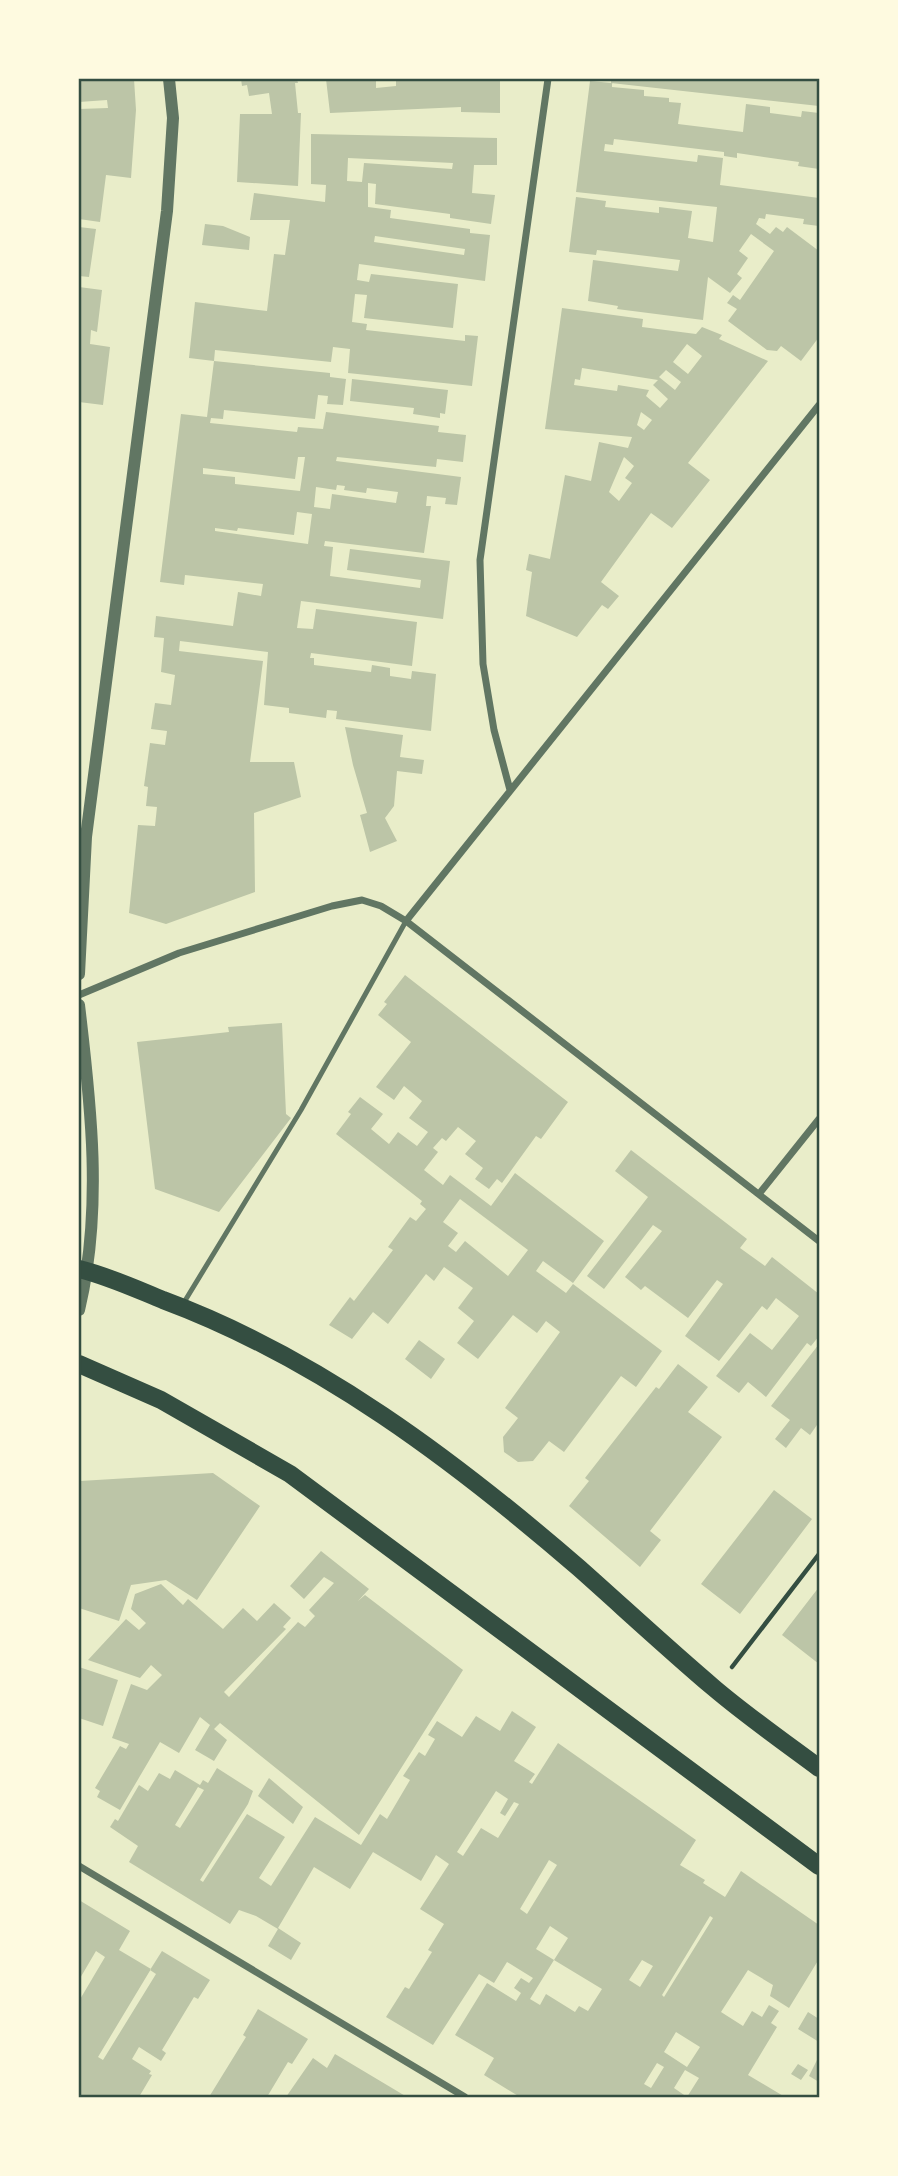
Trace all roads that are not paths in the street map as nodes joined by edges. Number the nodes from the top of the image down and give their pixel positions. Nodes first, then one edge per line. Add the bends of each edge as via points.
1 (169, 79) edge
2 (548, 79) edge
3 (819, 407) edge
4 (510, 790) junction
5 (406, 921) junction
6 (79, 974) edge
7 (79, 995) edge
8 (79, 1005) edge
9 (819, 1119) edge
10 (760, 1194) junction
11 (819, 1241) edge
12 (83, 1270) edge
13 (181, 1306) junction
14 (79, 1310) edge
15 (79, 1364) edge
16 (819, 1768) edge
17 (79, 1866) edge
18 (819, 1866) edge
19 (465, 2097) edge

1 - 6 street via 173,118 167,211 86,837
2 - 4 street via 480,560 483,664
3 - 4 street
4 - 5 street
5 - 7 street via 362,900 332,906 179,953
5 - 10 street
5 - 13 lane via 301,1110
8 - 12 street via 92,1113
9 - 10 street
10 - 11 street
12 - 13 main road
12 - 14 street
13 - 16 main road via 309,1368 383,1415 467,1477 715,1689
15 - 18 main road via 161,1400 290,1474
17 - 19 street

